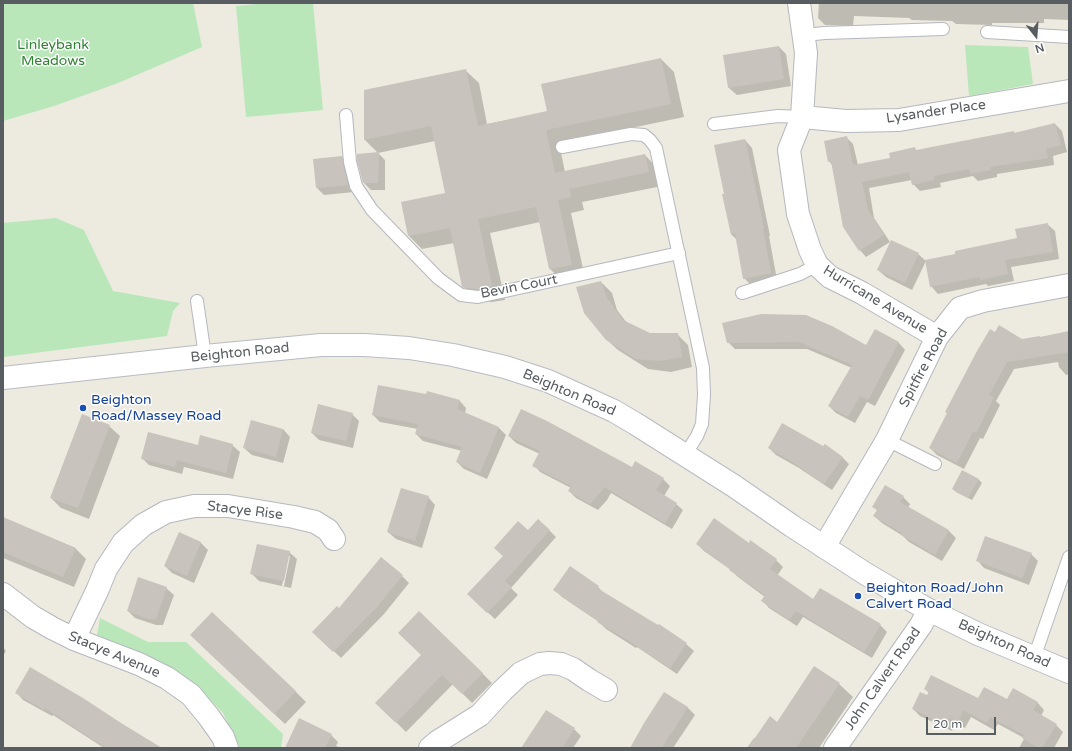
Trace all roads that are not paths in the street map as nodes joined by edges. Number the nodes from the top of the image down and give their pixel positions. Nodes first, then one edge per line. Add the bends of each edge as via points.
1 (799, 3) edge
2 (943, 29) dead end
3 (987, 32) dead end
4 (804, 35) junction
5 (1069, 37) edge
6 (1069, 92) edge
7 (346, 115) dead end
8 (802, 118) junction
9 (714, 124) dead end
10 (562, 147) dead end
11 (678, 253) junction
12 (817, 265) junction
13 (1069, 285) edge
14 (742, 293) dead end
15 (198, 301) dead end
16 (937, 337) junction
17 (205, 356) junction
18 (3, 378) edge
19 (886, 440) junction
20 (685, 455) junction
21 (935, 464) dead end
22 (334, 539) dead end
23 (824, 547) junction
24 (1069, 557) edge
25 (3, 594) edge
26 (929, 610) junction
27 (74, 639) junction
28 (1034, 658) junction
29 (1069, 672) edge
30 (606, 690) dead end
31 (227, 748) edge
32 (430, 748) edge
33 (835, 748) edge

1 - 4 street, Hurricane Avenue
2 - 4 lane
3 - 5 lane
4 - 8 street, Hurricane Avenue via 806,53
6 - 8 street, Lysander Place via 899,120 846,121
7 - 11 lane, Bevin Court via 350,162 356,186 372,210 438,278 461,295 478,297
8 - 9 lane via 778,116
8 - 12 street, Hurricane Avenue via 789,150 798,214
10 - 11 lane via 631,134 644,135 650,140 656,148
11 - 20 lane via 703,368 704,395 702,424
12 - 14 lane via 800,274
12 - 16 street, Hurricane Avenue via 830,277
13 - 16 street, Spitfire Road via 983,301 960,308
15 - 17 lane
16 - 19 street, Spitfire Road
17 - 18 street, Beighton Road
17 - 20 street, Beighton Road via 321,345 364,345 409,348 460,356 505,366 548,381 614,411
19 - 21 lane
19 - 23 street, Spitfire Road
20 - 23 street, Beighton Road
22 - 27 street, Stacye Rise via 328,530 314,522 228,506 194,506 166,512 144,525 123,543 106,569
23 - 26 street, Beighton Road
24 - 28 lane
25 - 27 street, Stacye Avenue via 52,628
26 - 28 street, Beighton Road
26 - 33 street, John Calvert Road
27 - 31 street, Stacye Avenue via 139,664 167,678 191,695 223,737
28 - 29 street, Beighton Road
30 - 32 street via 561,664 540,664 521,673 480,715

